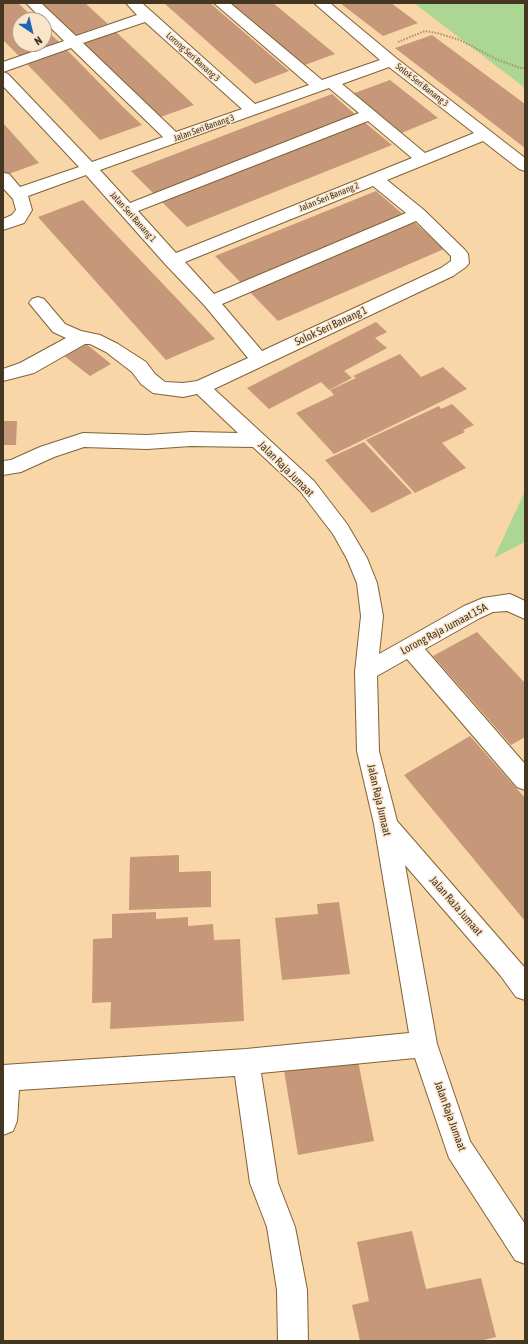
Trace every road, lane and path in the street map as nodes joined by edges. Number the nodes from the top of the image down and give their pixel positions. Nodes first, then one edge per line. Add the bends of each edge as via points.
1 (33, 3) edge
2 (133, 3) edge
3 (221, 3) edge
4 (321, 3) edge
5 (147, 16) junction
6 (72, 42) junction
7 (377, 50) junction
8 (391, 61) junction
9 (3, 67) edge
10 (525, 68) edge
11 (3, 77) edge
12 (326, 84) junction
13 (253, 110) junction
14 (368, 115) junction
15 (486, 134) junction
16 (173, 138) junction
17 (423, 158) junction
18 (525, 166) edge
19 (89, 168) junction
20 (3, 178) edge
21 (375, 179) junction
22 (17, 194) junction
23 (126, 210) junction
24 (418, 214) junction
25 (3, 225) edge
26 (172, 260) junction
27 (211, 302) junction
28 (38, 303) dead end
29 (83, 337) junction
30 (259, 359) junction
31 (3, 376) edge
32 (201, 387) junction
33 (257, 440) junction
34 (3, 468) edge
35 (525, 611) edge
36 (410, 647) junction
37 (366, 672) junction
38 (525, 780) edge
39 (386, 824) junction
40 (525, 988) edge
41 (424, 1044) junction
42 (251, 1066) junction
43 (4, 1094) edge
44 (525, 1250) edge
45 (293, 1341) edge

1 - 6 street
2 - 5 street, Lorong Seri Banang 3
3 - 12 street
4 - 7 street, Solok Seri Banang 3
5 - 6 street
5 - 13 street, Lorong Seri Banang 3
6 - 9 street
6 - 16 street
7 - 8 street, Solok Seri Banang 3
7 - 10 path via 425,31 460,40 498,60
8 - 12 street, Jalan Seri Banang 3
8 - 15 street, Solok Seri Banang 3
11 - 19 street, Jalan Seri Banang 1
12 - 13 street, Jalan Seri Banang 3
12 - 14 street
13 - 16 street, Jalan Seri Banang 3
14 - 17 street
14 - 23 street
15 - 17 street, Jalan Seri Banang 2
15 - 18 street, Solok Seri Banang 3
16 - 19 street, Jalan Seri Banang 3
17 - 21 street, Jalan Seri Banang 2
19 - 22 street, Jalan Seri Banang 3
19 - 23 street, Jalan Seri Banang 1
20 - 22 street
21 - 24 street
21 - 26 street, Jalan Seri Banang 2
22 - 25 street via 21,198 24,210 18,219
23 - 26 street, Jalan Seri Banang 1
24 - 27 street
24 - 30 street, Solok Seri Banang 1 via 459,254 460,263 447,272
26 - 27 street, Jalan Seri Banang 1
27 - 30 street, Jalan Seri Banang 1
28 - 29 street, Solok Seri Banang 1 via 59,328
29 - 31 street via 27,368
29 - 32 street, Solok Seri Banang 1 via 94,339 112,348 139,367 160,388 183,390
30 - 32 street, Solok Seri Banang 1
32 - 33 street, Jalan Raja Jumaat
33 - 34 street via 82,440 14,467
33 - 37 street, Jalan Raja Jumaat via 307,486 340,529 357,558 367,583 372,616
35 - 36 street, Lorong Raja Jumaat 15A via 510,602 491,604
36 - 37 street, Lorong Raja Jumaat 15A
36 - 38 street
37 - 39 street, Jalan Raja Jumaat via 368,751
39 - 40 street, Jalan RaJa Jumaat
39 - 41 street, Jalan Raja Jumaat
41 - 42 street via 298,1056
41 - 44 street, Jalan Raja Jumaat via 460,1148
42 - 43 street
42 - 45 street via 264,1183 281,1227 292,1290

